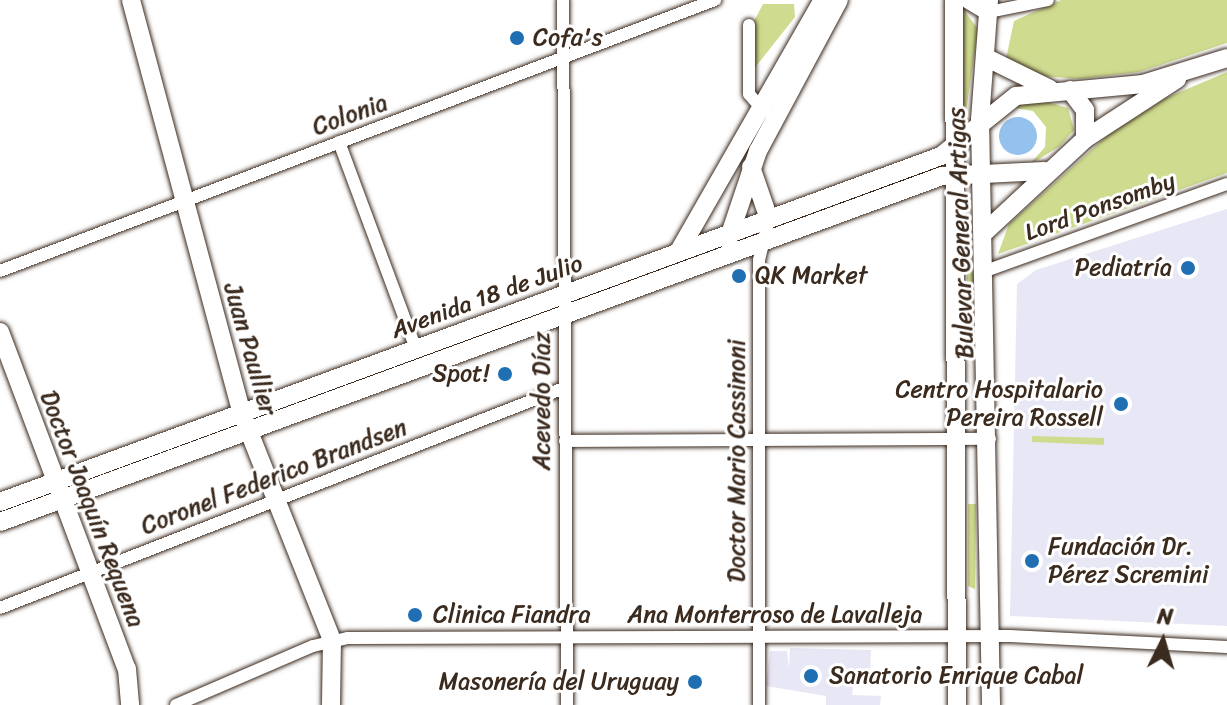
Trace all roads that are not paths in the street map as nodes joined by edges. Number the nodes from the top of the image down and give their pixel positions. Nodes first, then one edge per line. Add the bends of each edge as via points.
1 (131, 0) edge
2 (563, 0) edge
3 (715, 0) edge
4 (823, 0) edge
5 (839, 0) edge
6 (853, 0) edge
7 (954, 0) edge
8 (969, 0) edge
9 (1048, 0) edge
10 (989, 6) edge
11 (749, 25) dead end
12 (812, 56) junction
13 (985, 57) junction
14 (1227, 58) edge
15 (562, 60) junction
16 (1179, 77) junction
17 (1061, 90) junction
18 (769, 114) junction
19 (980, 120) junction
20 (1085, 139) junction
21 (339, 142) junction
22 (955, 150) junction
23 (751, 167) junction
24 (1045, 171) junction
25 (981, 173) junction
26 (955, 174) junction
27 (1227, 184) edge
28 (183, 202) junction
29 (769, 219) junction
30 (986, 231) junction
31 (730, 233) junction
32 (763, 240) junction
33 (679, 251) junction
34 (724, 254) junction
35 (988, 270) junction
36 (0, 271) edge
37 (564, 305) junction
38 (0, 332) edge
39 (416, 349) junction
40 (564, 388) junction
41 (245, 422) junction
42 (758, 438) junction
43 (956, 438) junction
44 (990, 439) junction
45 (565, 441) junction
46 (57, 490) junction
47 (277, 499) junction
48 (0, 502) edge
49 (0, 522) edge
50 (88, 574) junction
51 (0, 608) edge
52 (759, 636) junction
53 (956, 636) junction
54 (567, 637) junction
55 (990, 637) junction
56 (332, 640) junction
57 (1227, 647) edge
58 (130, 705) edge
59 (176, 705) edge
60 (331, 705) edge
61 (567, 705) edge
62 (759, 705) edge
63 (957, 705) edge
64 (991, 705) edge

1 - 28 main road, Juan Paullier
2 - 15 street, Acevedo Díaz
3 - 15 street, Colonia
4 - 18 main road
5 - 12 main road
6 - 12 main road
7 - 22 main road, Bulevar General Artigas
8 - 10 main road
9 - 10 street
10 - 13 main road, Bulevar General Artigas
11 - 18 street via 749,94
12 - 18 main road
13 - 17 main road
13 - 19 main road, Bulevar General Artigas
14 - 16 main road
15 - 21 street, Colonia
15 - 37 street, Acevedo Díaz
16 - 17 main road, Avenida 18 de Julio
16 - 20 main road
17 - 19 main road, Avenida 18 de Julio via 1006,100
17 - 20 main road via 1085,110
18 - 23 main road
18 - 33 main road
19 - 22 main road, Avenida 18 de Julio
19 - 25 main road, Bulevar General Artigas
20 - 24 main road
21 - 28 street, Colonia
21 - 39 street
22 - 26 main road, Bulevar General Artigas
22 - 29 main road, Avenida 18 de Julio
23 - 29 main road
23 - 31 main road
24 - 25 main road, Avenida 18 de Julio
24 - 30 main road
25 - 26 main road, Avenida 18 de Julio
25 - 30 main road, Bulevar General Artigas
26 - 32 main road, Avenida 18 de Julio
26 - 43 main road, Bulevar General Artigas
27 - 35 street, Lord Ponsomby
28 - 36 street, Colonia
28 - 41 main road, Juan Paullier
29 - 31 main road, Avenida 18 de Julio
29 - 32 street, Doctor Mario Cassinoni
30 - 35 main road, Bulevar General Artigas
31 - 33 main road, Avenida 18 de Julio
31 - 34 main road
32 - 34 main road, Avenida 18 de Julio
32 - 42 street, Doctor Mario Cassinoni
33 - 37 main road, Avenida 18 de Julio
34 - 37 main road, Avenida 18 de Julio
35 - 44 main road, Bulevar General Artigas
37 - 39 main road, Avenida 18 de Julio
37 - 40 street, Acevedo Díaz
37 - 41 main road, Avenida 18 de Julio
38 - 46 main road, Doctor Joaquín Requena
39 - 41 main road, Avenida 18 de Julio
40 - 45 street, Acevedo Díaz
40 - 47 street, Coronel Federico Brandsen
41 - 46 main road, Avenida 18 de Julio
41 - 47 main road, Juan Paullier
42 - 43 street
42 - 45 street
42 - 52 street, Doctor Mario Cassinoni
43 - 44 street
43 - 53 main road, Bulevar General Artigas
44 - 55 main road, Bulevar General Artigas
45 - 54 street, Acevedo Díaz
46 - 48 main road, Avenida 18 de Julio
46 - 49 main road, Avenida 18 de Julio
46 - 50 main road, Doctor Joaquín Requena
47 - 50 street, Coronel Federico Brandsen
47 - 56 main road, Juan Paullier
50 - 51 street, Coronel Federico Brandsen
50 - 58 main road, Doctor Joaquín Requena via 127,669
52 - 53 street, Ana Monterroso de Lavalleja
52 - 54 street, Ana Monterroso de Lavalleja
52 - 62 street, Doctor Mario Cassinoni
53 - 55 street, Ana Monterroso de Lavalleja
53 - 63 main road, Bulevar General Artigas
54 - 56 street, Ana Monterroso de Lavalleja
54 - 61 street, Acevedo Díaz
55 - 57 street, Ana Monterroso de Lavalleja
55 - 64 main road, Bulevar General Artigas
56 - 59 street, Ana Monterroso de Lavalleja
56 - 60 main road, Juan Paullier

